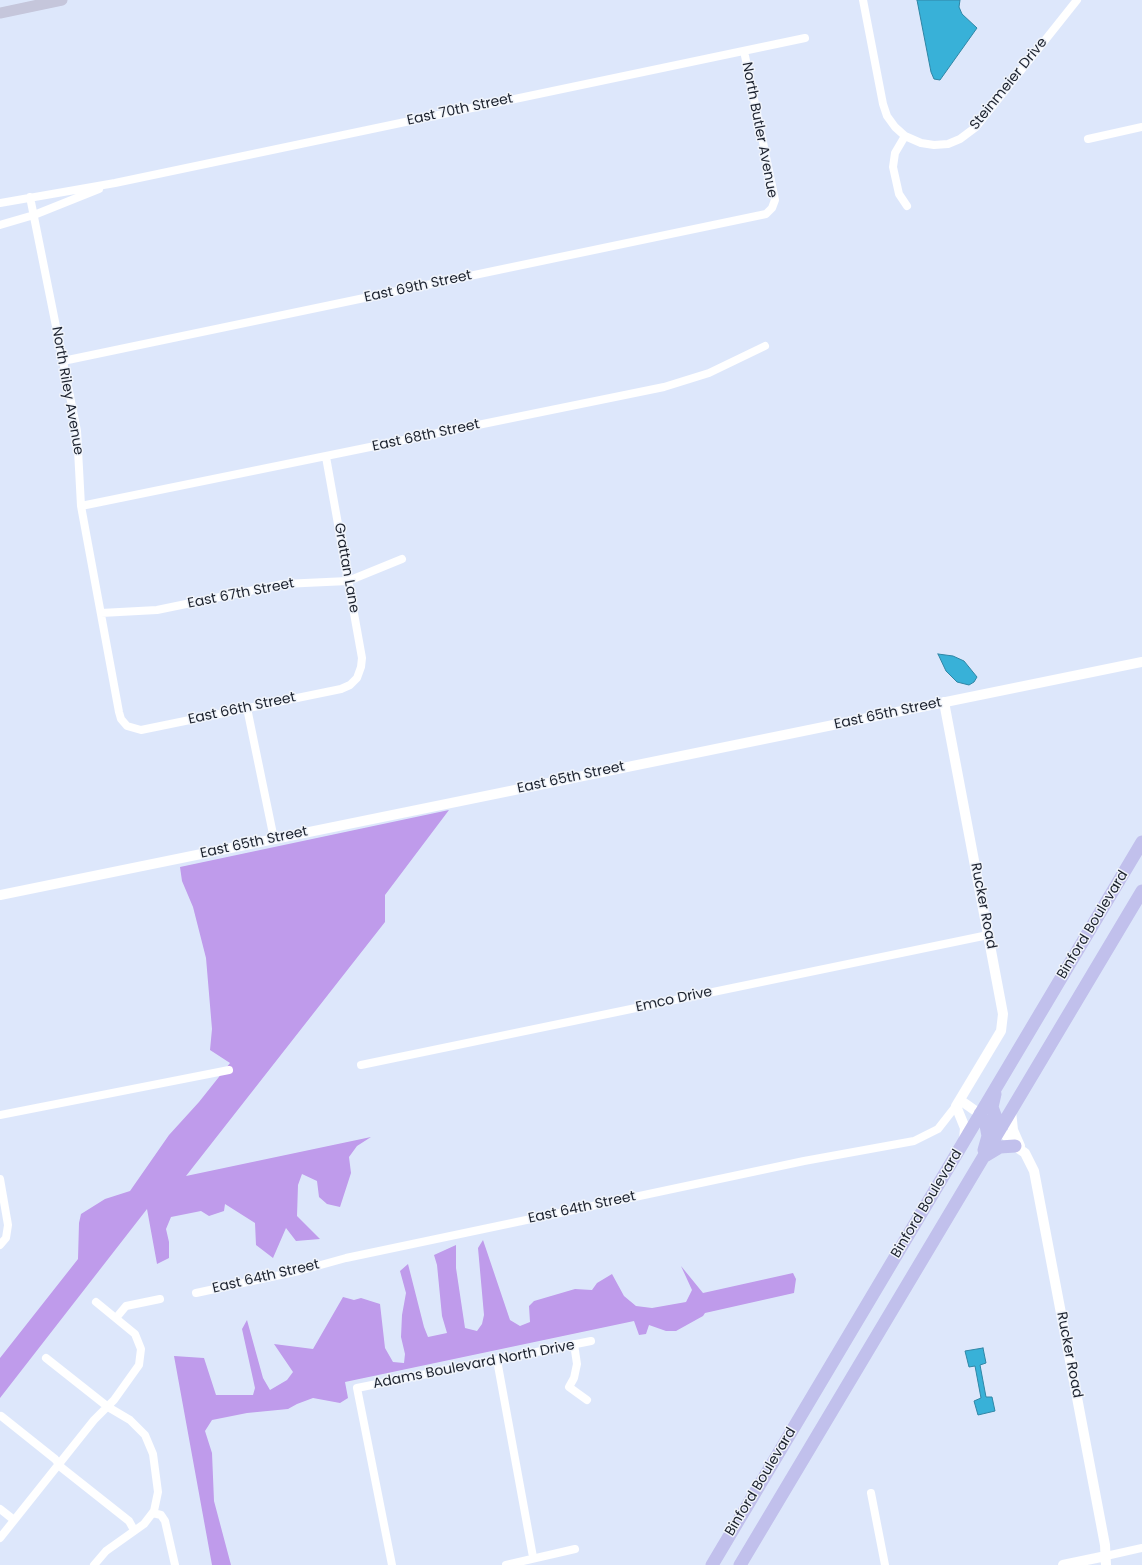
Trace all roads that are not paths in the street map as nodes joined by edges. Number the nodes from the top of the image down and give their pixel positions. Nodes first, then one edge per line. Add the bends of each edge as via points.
1 (62, 0) edge
2 (863, 0) edge
3 (1077, 0) edge
4 (0, 13) edge
5 (805, 38) dead end
6 (744, 51) junction
7 (1142, 127) edge
8 (905, 136) junction
9 (1088, 139) dead end
10 (115, 183) junction
11 (30, 197) junction
12 (0, 203) edge
13 (907, 206) dead end
14 (772, 208) joint
15 (34, 215) junction
16 (0, 224) edge
17 (765, 346) dead end
18 (63, 361) junction
19 (326, 457) junction
20 (81, 506) junction
21 (402, 559) dead end
22 (348, 581) junction
23 (101, 613) junction
24 (1142, 662) edge
25 (357, 678) joint
26 (944, 702) junction
27 (247, 708) junction
28 (126, 725) joint
29 (274, 839) junction
30 (1142, 842) edge
31 (1142, 891) edge
32 (0, 892) edge
33 (988, 935) junction
34 (361, 1065) dead end
35 (229, 1070) dead end
36 (996, 1088) junction
37 (958, 1103) junction
38 (1011, 1111) junction
39 (980, 1114) junction
40 (0, 1115) edge
41 (1000, 1129) junction
42 (964, 1142) junction
43 (1018, 1147) junction
44 (982, 1158) junction
45 (0, 1179) edge
46 (0, 1245) edge
47 (196, 1293) dead end
48 (160, 1299) dead end
49 (96, 1302) dead end
50 (116, 1318) junction
51 (591, 1341) dead end
52 (574, 1344) junction
53 (46, 1358) dead end
54 (497, 1360) junction
55 (587, 1400) dead end
56 (108, 1407) junction
57 (1, 1416) edge
58 (59, 1464) junction
59 (871, 1493) dead end
60 (0, 1509) edge
61 (153, 1513) junction
62 (14, 1520) junction
63 (134, 1530) junction
64 (0, 1538) edge
65 (1142, 1548) edge
66 (575, 1549) dead end
67 (533, 1558) junction
68 (1106, 1560) edge
69 (94, 1565) edge
70 (175, 1565) edge
71 (392, 1565) edge
72 (506, 1565) edge
73 (712, 1565) edge
74 (740, 1565) edge
75 (885, 1565) edge
76 (1063, 1565) edge

1 - 4 main road
2 - 8 street via 882,104 891,122
3 - 8 street, Steinmeier Drive via 969,134 948,144 934,145
5 - 6 street, East 70th Street
6 - 10 street, East 70th Street
6 - 14 street, North Butler Avenue via 774,200
7 - 9 street
8 - 13 street via 897,146 893,164 899,194
10 - 11 street, East 70th Street
10 - 15 street, East 70th Street
11 - 12 street, East 70th Street
11 - 15 street, North Riley Avenue
14 - 18 street, East 69th Street via 766,214 758,216
15 - 16 street, East 70th Street
15 - 18 street, North Riley Avenue
17 - 19 street, East 68th Street via 709,373 664,387
18 - 20 street, North Riley Avenue via 77,431
19 - 20 street, East 68th Street
19 - 22 street, Grattan Lane
20 - 23 street, North Riley Avenue
21 - 22 street, East 67th Street
22 - 23 street, East 67th Street via 282,584 157,610
22 - 25 street, Grattan Lane via 362,658
23 - 28 street, North Riley Avenue via 119,712
24 - 26 street, East 65th Street
25 - 27 street, East 66th Street via 341,689
26 - 29 street, East 65th Street
26 - 33 street, Rucker Road
27 - 28 street, East 66th Street via 141,730
27 - 29 street
29 - 32 street, East 65th Street
30 - 36 main road, Binford Boulevard
31 - 38 main road, Binford Boulevard
33 - 34 street, Emco Drive
33 - 37 street, Rucker Road via 1003,1024 996,1041
35 - 40 street
36 - 39 main road, Binford Boulevard
36 - 41 main road via 992,1107
37 - 39 street
37 - 42 street via 965,1128
37 - 47 street, East 64th Street via 938,1129 914,1141 804,1161 346,1258 299,1272
38 - 41 main road, Binford Boulevard
38 - 43 street, Rucker Road via 1012,1130
39 - 42 main road, Binford Boulevard
39 - 44 main road via 988,1136
41 - 43 street, Rucker Road
41 - 44 main road, Binford Boulevard
42 - 73 main road, Binford Boulevard
43 - 44 main road via 1000,1147
43 - 68 street, Rucker Road via 1028,1157 1037,1187
44 - 74 main road, Binford Boulevard
45 - 46 street via 8,1225 6,1238
48 - 50 street via 126,1306
49 - 50 street
50 - 56 street via 136,1337 141,1356 136,1371
51 - 52 street, Adams Boulevard North Drive
52 - 54 street, Adams Boulevard North Drive
52 - 55 street via 576,1368 569,1387
53 - 56 street
54 - 67 street
54 - 71 street, Adams Boulevard North Drive via 357,1388
56 - 58 street via 94,1420
56 - 61 street via 130,1420 148,1441 154,1458 158,1492
57 - 58 street
58 - 62 street
58 - 63 street via 129,1521
59 - 75 street
60 - 62 street
61 - 63 street via 144,1524
61 - 70 street via 161,1515 165,1521
62 - 64 street
63 - 69 street via 110,1547
65 - 68 street
66 - 67 street
67 - 72 street
68 - 76 street

